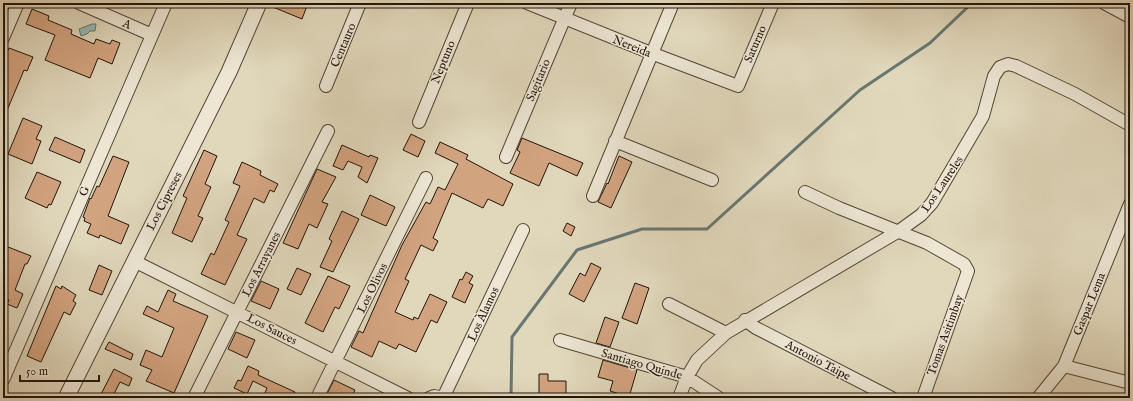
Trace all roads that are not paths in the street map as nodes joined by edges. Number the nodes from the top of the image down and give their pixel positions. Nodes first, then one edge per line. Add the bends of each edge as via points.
1 (18, 3) edge
2 (79, 3) edge
3 (166, 3) edge
4 (259, 3) edge
5 (360, 3) edge
6 (468, 3) edge
7 (527, 3) edge
8 (571, 3) edge
9 (673, 3) edge
10 (773, 3) edge
11 (1104, 3) edge
12 (1130, 17) edge
13 (564, 19) junction
14 (152, 35) junction
15 (3, 38) edge
16 (651, 53) junction
17 (326, 86) dead end
18 (738, 86) joint
19 (419, 122) dead end
20 (1130, 125) edge
21 (328, 131) dead end
22 (615, 141) junction
23 (506, 157) dead end
24 (426, 178) dead end
25 (712, 180) dead end
26 (805, 192) dead end
27 (593, 196) dead end
28 (1130, 204) edge
29 (523, 230) dead end
30 (899, 231) junction
31 (134, 261) junction
32 (669, 304) dead end
33 (237, 311) junction
34 (745, 320) junction
35 (726, 333) junction
36 (560, 340) dead end
37 (335, 362) junction
38 (1064, 366) junction
39 (687, 377) junction
40 (3, 380) edge
41 (1130, 383) edge
42 (66, 398) edge
43 (194, 398) edge
44 (317, 398) edge
45 (408, 398) edge
46 (429, 398) edge
47 (444, 398) edge
48 (679, 398) edge
49 (718, 398) edge
50 (892, 398) edge
51 (923, 398) edge
52 (1038, 398) edge

1 - 15 street
2 - 14 street, A
3 - 14 street, G
4 - 31 street, Los Cipreses via 230,72
5 - 17 street, Centauro
6 - 19 street, Neptuno
7 - 13 street, Nereida
8 - 13 street, Sagitario
9 - 16 street
10 - 18 street, Saturno
11 - 12 street
13 - 16 street, Nereida
13 - 23 street, Sagitario
14 - 40 street, G
16 - 18 street, Nereida
16 - 22 street
20 - 30 street, Los Laureles via 1076,94 1016,66 1008,64 1000,67 994,76 982,116 932,203 921,215
21 - 33 street, Los Arrayanes
22 - 25 street
22 - 27 street
24 - 37 street, Los Olivos
26 - 30 street
28 - 38 street, Gaspar Lema
29 - 47 street, Los Àlamos
30 - 34 street, Los Laureles
30 - 51 street, Tomas Asitimbay via 964,264 968,271
31 - 33 street, Los Sauces
31 - 42 street, Los Cipreses
32 - 35 street
33 - 37 street, Los Sauces
33 - 43 street, Los Arrayanes
34 - 35 street, Los Laureles
34 - 50 street, Antonio Taipe
35 - 39 street, Los Laureles via 697,360
36 - 39 street, Santiago Quinde
37 - 44 street, Los Olivos
37 - 45 street, Los Sauces
38 - 41 street
38 - 52 street, Gaspar Lema
39 - 48 street, Los Laureles
39 - 49 street, Santiago Quinde
46 - 47 street

